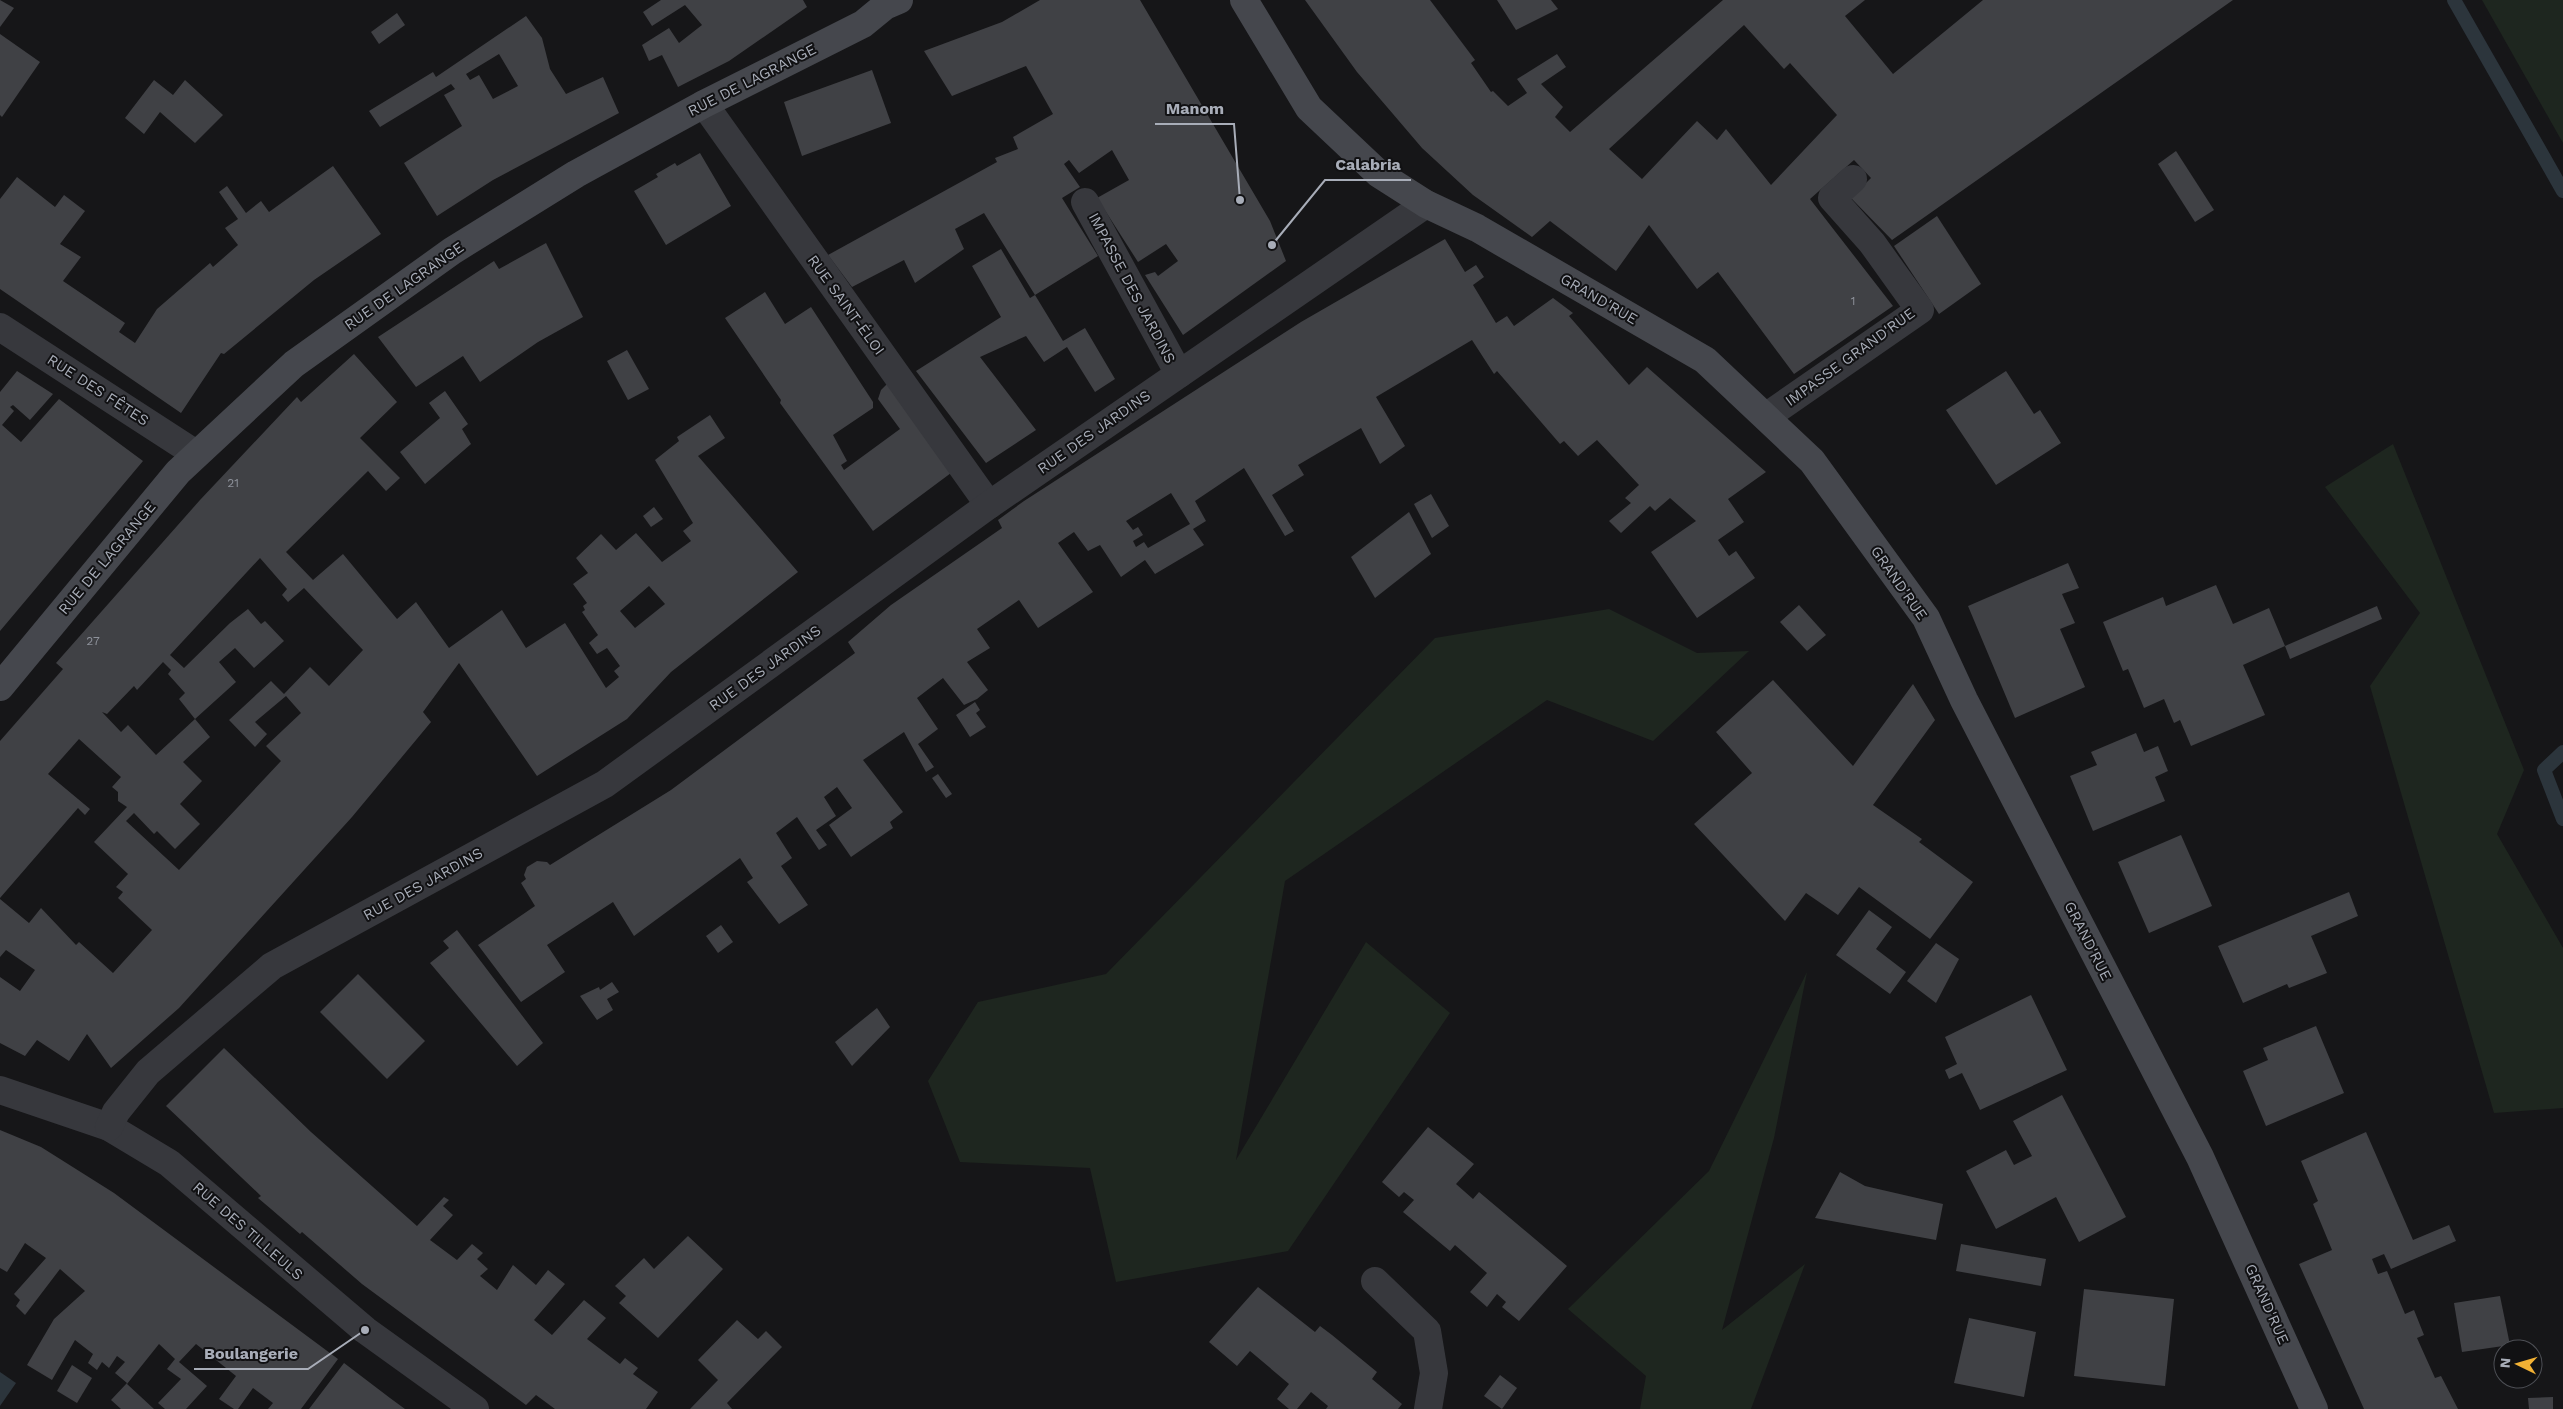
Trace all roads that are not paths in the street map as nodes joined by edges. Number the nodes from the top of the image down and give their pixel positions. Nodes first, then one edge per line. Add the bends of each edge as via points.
1 (1244, 0) edge
2 (887, 2) edge
3 (704, 104) junction
4 (1853, 178) dead end
5 (1086, 202) dead end
6 (1426, 204) junction
7 (0, 327) edge
8 (1179, 374) junction
9 (1766, 416) junction
10 (196, 454) junction
11 (989, 505) junction
12 (0, 687) edge
13 (0, 1090) edge
14 (109, 1126) junction
15 (1375, 1280) dead end
16 (475, 1409) edge
17 (1428, 1409) edge
18 (2314, 1409) edge

1 - 6 street, GRAND'RUE via 1308,108 1379,174
2 - 3 street, RUE DE LAGRANGE via 863,24
3 - 10 street, RUE DE LAGRANGE via 576,174 452,251 294,364
3 - 11 street, RUE SAINT-ÉLOI
4 - 9 street, IMPASSE GRAND'RUE via 1832,198 1872,243 1920,310
5 - 8 street, IMPASSE DES JARDINS
6 - 8 street, RUE DES JARDINS
6 - 9 street, GRAND'RUE via 1477,228 1705,360
7 - 10 street, RUE DES FÊTES
8 - 11 street, RUE DES JARDINS
9 - 18 street, GRAND'RUE via 1812,461 1926,618 1968,708 2200,1157
10 - 12 street, RUE DE LAGRANGE
11 - 14 street, RUE DES JARDINS via 605,784 272,966 148,1072 116,1112
13 - 14 street, RUE DES TILLEULS
14 - 16 street, RUE DES TILLEULS via 169,1163 365,1330
15 - 17 street via 1426,1331 1434,1373

